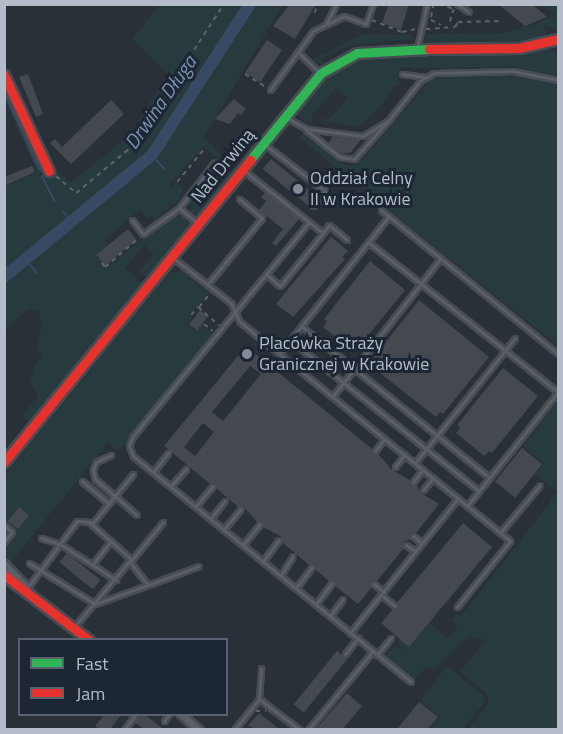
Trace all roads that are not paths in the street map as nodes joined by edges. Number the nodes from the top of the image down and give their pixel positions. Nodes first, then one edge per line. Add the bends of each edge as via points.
1 (336, 4) edge
2 (373, 4) edge
3 (427, 4) edge
4 (457, 4) edge
5 (469, 12) dead end
6 (326, 25) junction
7 (558, 39) edge
8 (417, 48) junction
9 (298, 52) junction
10 (321, 73) junction
11 (402, 74) dead end
12 (4, 75) edge
13 (426, 77) junction
14 (558, 80) edge
15 (270, 90) dead end
16 (284, 117) junction
17 (388, 121) junction
18 (298, 124) junction
19 (263, 143) junction
20 (215, 162) dead end
21 (242, 169) junction
22 (49, 171) road end
23 (239, 199) dead end
24 (313, 206) dead end
25 (179, 208) junction
26 (381, 210) dead end
27 (389, 216) junction
28 (132, 220) dead end
29 (309, 222) junction
30 (197, 223) junction
31 (322, 233) junction
32 (347, 240) dead end
33 (368, 242) junction
34 (171, 256) junction
35 (441, 258) junction
36 (266, 274) junction
37 (421, 284) junction
38 (207, 285) junction
39 (235, 311) junction
40 (302, 326) junction
41 (515, 338) dead end
42 (290, 340) junction
43 (504, 351) junction
44 (280, 353) junction
45 (558, 354) edge
46 (355, 368) junction
47 (343, 383) junction
48 (558, 392) edge
49 (333, 396) junction
50 (438, 434) junction
51 (385, 438) junction
52 (426, 449) junction
53 (375, 452) dead end
54 (168, 453) dead end
55 (405, 454) junction
56 (111, 455) dead end
57 (4, 462) edge
58 (415, 463) junction
59 (394, 467) dead end
60 (186, 469) dead end
61 (423, 469) junction
62 (153, 471) junction
63 (133, 474) dead end
64 (489, 477) junction
65 (433, 478) junction
66 (82, 481) dead end
67 (412, 482) dead end
68 (540, 485) dead end
69 (171, 486) junction
70 (213, 486) dead end
71 (423, 490) dead end
72 (479, 491) junction
73 (116, 495) junction
74 (458, 498) junction
75 (225, 501) dead end
76 (109, 504) junction
77 (196, 506) junction
78 (467, 506) junction
79 (241, 509) dead end
80 (137, 515) dead end
81 (211, 518) junction
82 (163, 522) dead end
83 (92, 524) junction
84 (260, 524) dead end
85 (4, 525) edge
86 (224, 529) junction
87 (501, 533) junction
88 (413, 536) dead end
89 (41, 538) dead end
90 (279, 540) dead end
91 (111, 541) junction
92 (4, 542) edge
93 (422, 543) junction
94 (60, 544) junction
95 (243, 545) junction
96 (406, 545) dead end
97 (416, 551) junction
98 (293, 556) dead end
99 (263, 561) junction
100 (130, 562) junction
101 (29, 563) dead end
102 (4, 564) edge
103 (92, 565) junction
104 (199, 566) dead end
105 (312, 567) dead end
106 (42, 569) junction
107 (4, 574) edge
108 (280, 575) junction
109 (116, 580) junction
110 (332, 584) dead end
111 (374, 584) dead end
112 (148, 585) junction
113 (27, 588) junction
114 (296, 588) junction
115 (382, 593) junction
116 (343, 599) dead end
117 (95, 604) junction
118 (316, 604) junction
119 (395, 606) dead end
120 (457, 607) dead end
121 (330, 616) junction
122 (74, 627) junction
123 (350, 633) junction
124 (88, 638) edge
125 (358, 638) junction
126 (391, 638) dead end
127 (373, 651) junction
128 (345, 654) dead end
129 (377, 655) junction
130 (261, 668) dead end
131 (411, 682) dead end
132 (259, 699) junction
133 (134, 716) edge
134 (168, 716) edge
135 (183, 716) edge
136 (164, 721) dead end
137 (124, 729) edge
138 (199, 729) edge
139 (234, 729) edge
140 (300, 729) edge
141 (308, 729) edge

1 - 6 lane
2 - 6 lane via 366,24 344,16
3 - 8 lane
4 - 5 lane
6 - 9 lane via 313,31
7 - 8 street, Nad Drwiną via 519,48
8 - 10 street, Nad Drwiną via 357,53
9 - 10 lane
9 - 15 lane
10 - 16 street, Nad Drwiną
11 - 13 lane
12 - 22 street
13 - 14 lane via 442,72 513,71
13 - 17 lane
16 - 18 lane
16 - 19 street, Nad Drwiną
17 - 18 lane via 363,136
17 - 18 lane via 358,157 349,159
19 - 21 street, Nad Drwiną
19 - 24 lane via 325,191
20 - 25 lane
21 - 29 lane
21 - 30 street, Nad Drwiną
23 - 38 lane via 262,218
25 - 28 lane via 143,234
25 - 30 lane
26 - 27 lane
27 - 33 lane
27 - 35 lane
29 - 31 lane
29 - 36 lane
30 - 34 street, Nad Drwiną
31 - 32 lane via 329,225
31 - 36 lane via 280,286
33 - 37 lane
33 - 40 lane
34 - 38 lane
34 - 57 street, Nad Drwiną
35 - 37 lane
35 - 45 lane
36 - 39 lane
37 - 43 lane
37 - 46 lane
38 - 39 lane
39 - 44 lane via 240,322
39 - 62 lane via 131,441 133,456
40 - 42 lane
40 - 46 lane
41 - 43 lane
42 - 44 lane
42 - 47 lane
43 - 48 lane
43 - 50 lane
44 - 49 lane
46 - 47 lane
46 - 50 lane
47 - 49 lane
47 - 52 lane
48 - 64 lane
49 - 51 lane
50 - 52 lane
50 - 64 lane
51 - 53 lane
51 - 55 lane
52 - 58 lane
52 - 72 lane
54 - 62 lane
55 - 58 lane
55 - 59 lane
56 - 73 lane via 96,462 93,470 95,479
58 - 61 lane
60 - 69 lane
61 - 65 lane
61 - 67 lane
62 - 69 lane
63 - 73 lane
64 - 72 lane
65 - 71 lane
65 - 74 lane
66 - 76 lane
68 - 87 lane
69 - 77 lane
70 - 77 lane
72 - 78 lane
73 - 76 lane
73 - 80 lane
74 - 78 lane
74 - 93 lane
75 - 81 lane
76 - 83 lane
77 - 81 lane
78 - 87 lane
79 - 86 lane
81 - 86 lane
82 - 100 lane
83 - 91 lane
83 - 94 lane via 77,521
84 - 95 lane
85 - 92 lane via 12,532
86 - 95 lane
87 - 120 lane via 510,541
88 - 93 lane
89 - 94 lane
90 - 99 lane
91 - 100 lane
91 - 103 lane
93 - 97 lane
94 - 103 lane
94 - 106 lane
95 - 99 lane
96 - 97 lane
97 - 115 lane
98 - 108 lane
99 - 108 lane
100 - 109 lane
100 - 112 lane
101 - 106 lane
102 - 113 street
103 - 109 lane
104 - 112 lane
105 - 114 lane
106 - 113 lane
106 - 117 lane
107 - 113 street
108 - 114 lane
109 - 117 lane
110 - 118 lane
111 - 115 lane
112 - 117 lane
113 - 122 street
114 - 118 lane
115 - 119 lane
115 - 123 lane
116 - 121 lane
117 - 122 lane
118 - 121 lane
121 - 123 lane
122 - 124 street
123 - 125 lane
125 - 127 lane
125 - 128 lane
126 - 129 lane
127 - 129 lane
127 - 141 lane
129 - 131 lane
130 - 132 lane
132 - 139 lane
132 - 140 lane
133 - 137 lane
134 - 136 lane
135 - 138 street

